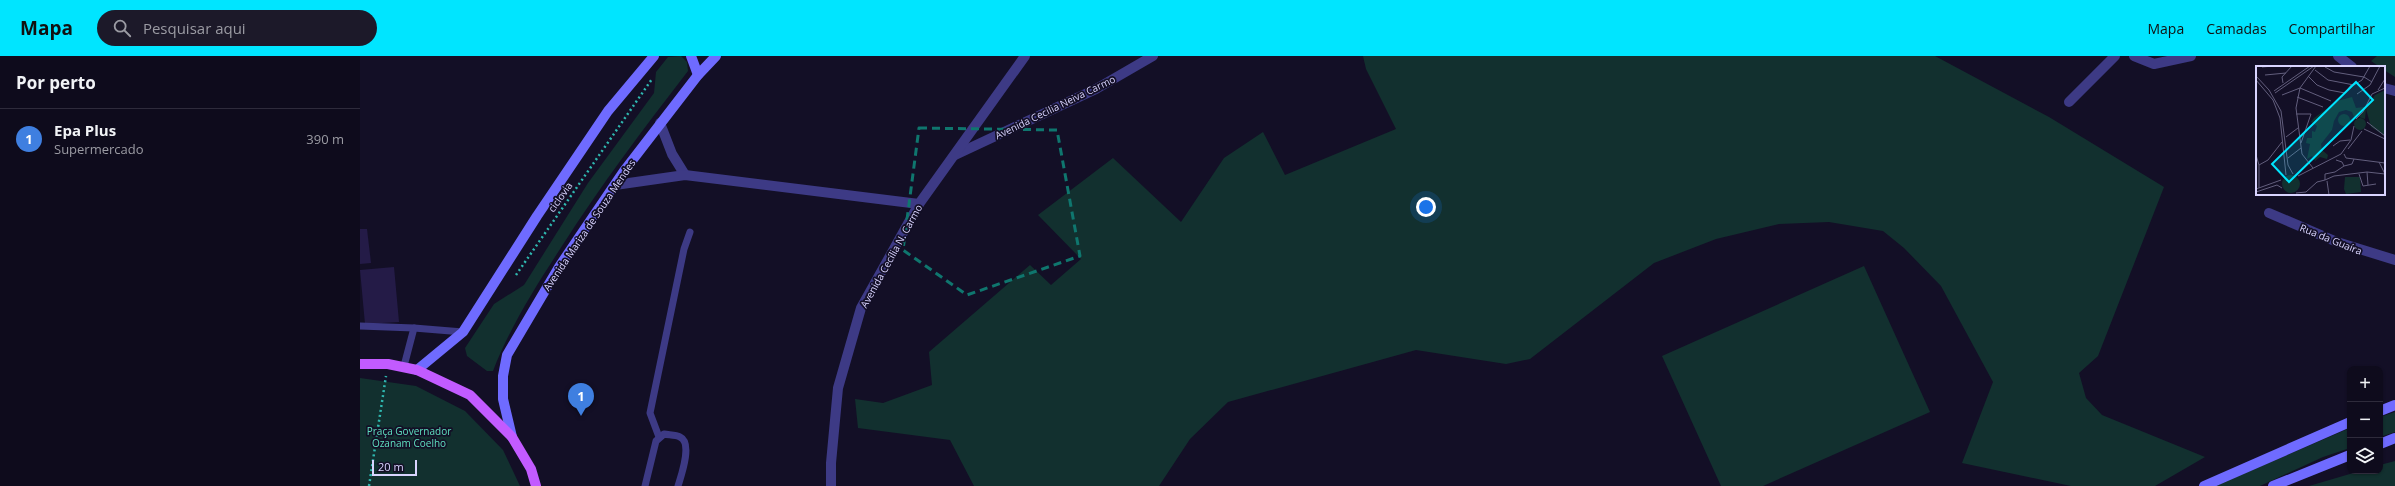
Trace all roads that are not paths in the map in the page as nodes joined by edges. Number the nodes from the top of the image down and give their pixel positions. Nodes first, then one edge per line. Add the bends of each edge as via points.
1 (654, 56) edge
2 (691, 56) edge
3 (716, 56) edge
4 (1025, 56) edge
5 (1153, 56) edge
6 (2115, 56) edge
7 (2134, 56) edge
8 (2192, 56) edge
9 (2338, 56) edge
10 (2351, 66) edge
11 (698, 75) junction
12 (2385, 88) edge
13 (2395, 91) edge
14 (2069, 102) dead end
15 (660, 122) junction
16 (955, 155) junction
17 (685, 175) junction
18 (615, 186) junction
19 (920, 204) junction
20 (2269, 213) dead end
21 (690, 232) dead end
22 (2395, 260) edge
23 (360, 326) edge
24 (414, 328) junction
25 (463, 332) junction
26 (360, 364) edge
27 (404, 366) junction
28 (417, 370) junction
29 (2395, 405) edge
30 (2383, 410) edge
31 (2347, 423) edge
32 (512, 437) junction
33 (659, 437) junction
34 (2395, 438) edge
35 (2383, 443) edge
36 (2347, 456) edge
37 (536, 486) edge
38 (645, 486) edge
39 (678, 486) edge
40 (831, 486) edge
41 (2204, 486) edge
42 (2273, 486) edge

1 - 25 main road via 608,111
2 - 11 main road
3 - 11 main road, Avenida Mariza de Souza Mendes
4 - 16 street, Avenida Cecília N. Carmo
5 - 16 street, Avenida Cecilia Neiva Carmo via 1096,89
6 - 14 street
7 - 8 street via 2154,64
9 - 10 street
11 - 15 main road, Avenida Mariza de Souza Mendes
12 - 13 street
15 - 17 street via 672,154
15 - 18 main road, Avenida Mariza de Souza Mendes
16 - 19 street, Avenida Cecília N. Carmo
17 - 18 street
17 - 19 street
18 - 32 main road, Avenida Mariza de Souza Mendes via 559,267 507,355 502,376 503,399
19 - 40 street, Avenida Cecília N. Carmo via 861,308 838,388
20 - 22 street, Rua da Guaíra via 2336,242
21 - 33 lane via 684,249 650,414
23 - 24 lane
24 - 25 lane
24 - 27 lane
25 - 28 main road
26 - 27 main road
27 - 28 main road
28 - 32 main road via 470,395
29 - 30 main road
31 - 41 main road
32 - 37 main road via 531,469
33 - 38 lane via 654,447
33 - 39 lane via 664,434 681,438 685,443 686,452
34 - 35 main road
36 - 42 main road

